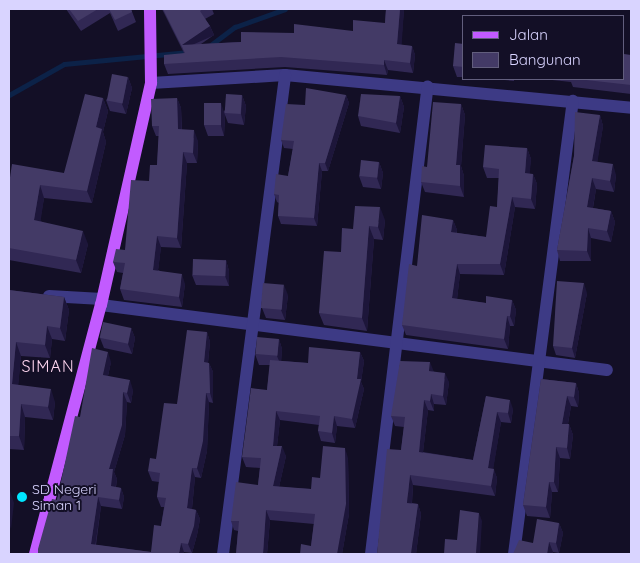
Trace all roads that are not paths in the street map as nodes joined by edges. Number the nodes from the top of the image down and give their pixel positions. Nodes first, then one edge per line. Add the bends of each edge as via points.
1 (150, 9) edge
2 (152, 76) junction
3 (285, 76) junction
4 (428, 86) junction
5 (574, 101) junction
6 (631, 108) edge
7 (34, 296) edge
8 (101, 302) junction
9 (252, 325) junction
10 (399, 343) junction
11 (542, 363) junction
12 (606, 370) dead end
13 (35, 554) edge
14 (223, 554) edge
15 (371, 554) edge
16 (514, 554) edge

1 - 2 main road via 154,41
2 - 3 street
2 - 8 main road
3 - 4 street
3 - 9 street
4 - 5 street
4 - 10 street
5 - 6 street
5 - 11 street
7 - 8 street
8 - 9 street
8 - 13 main road
9 - 10 street
9 - 14 street
10 - 11 street
10 - 15 street
11 - 12 street
11 - 16 street

